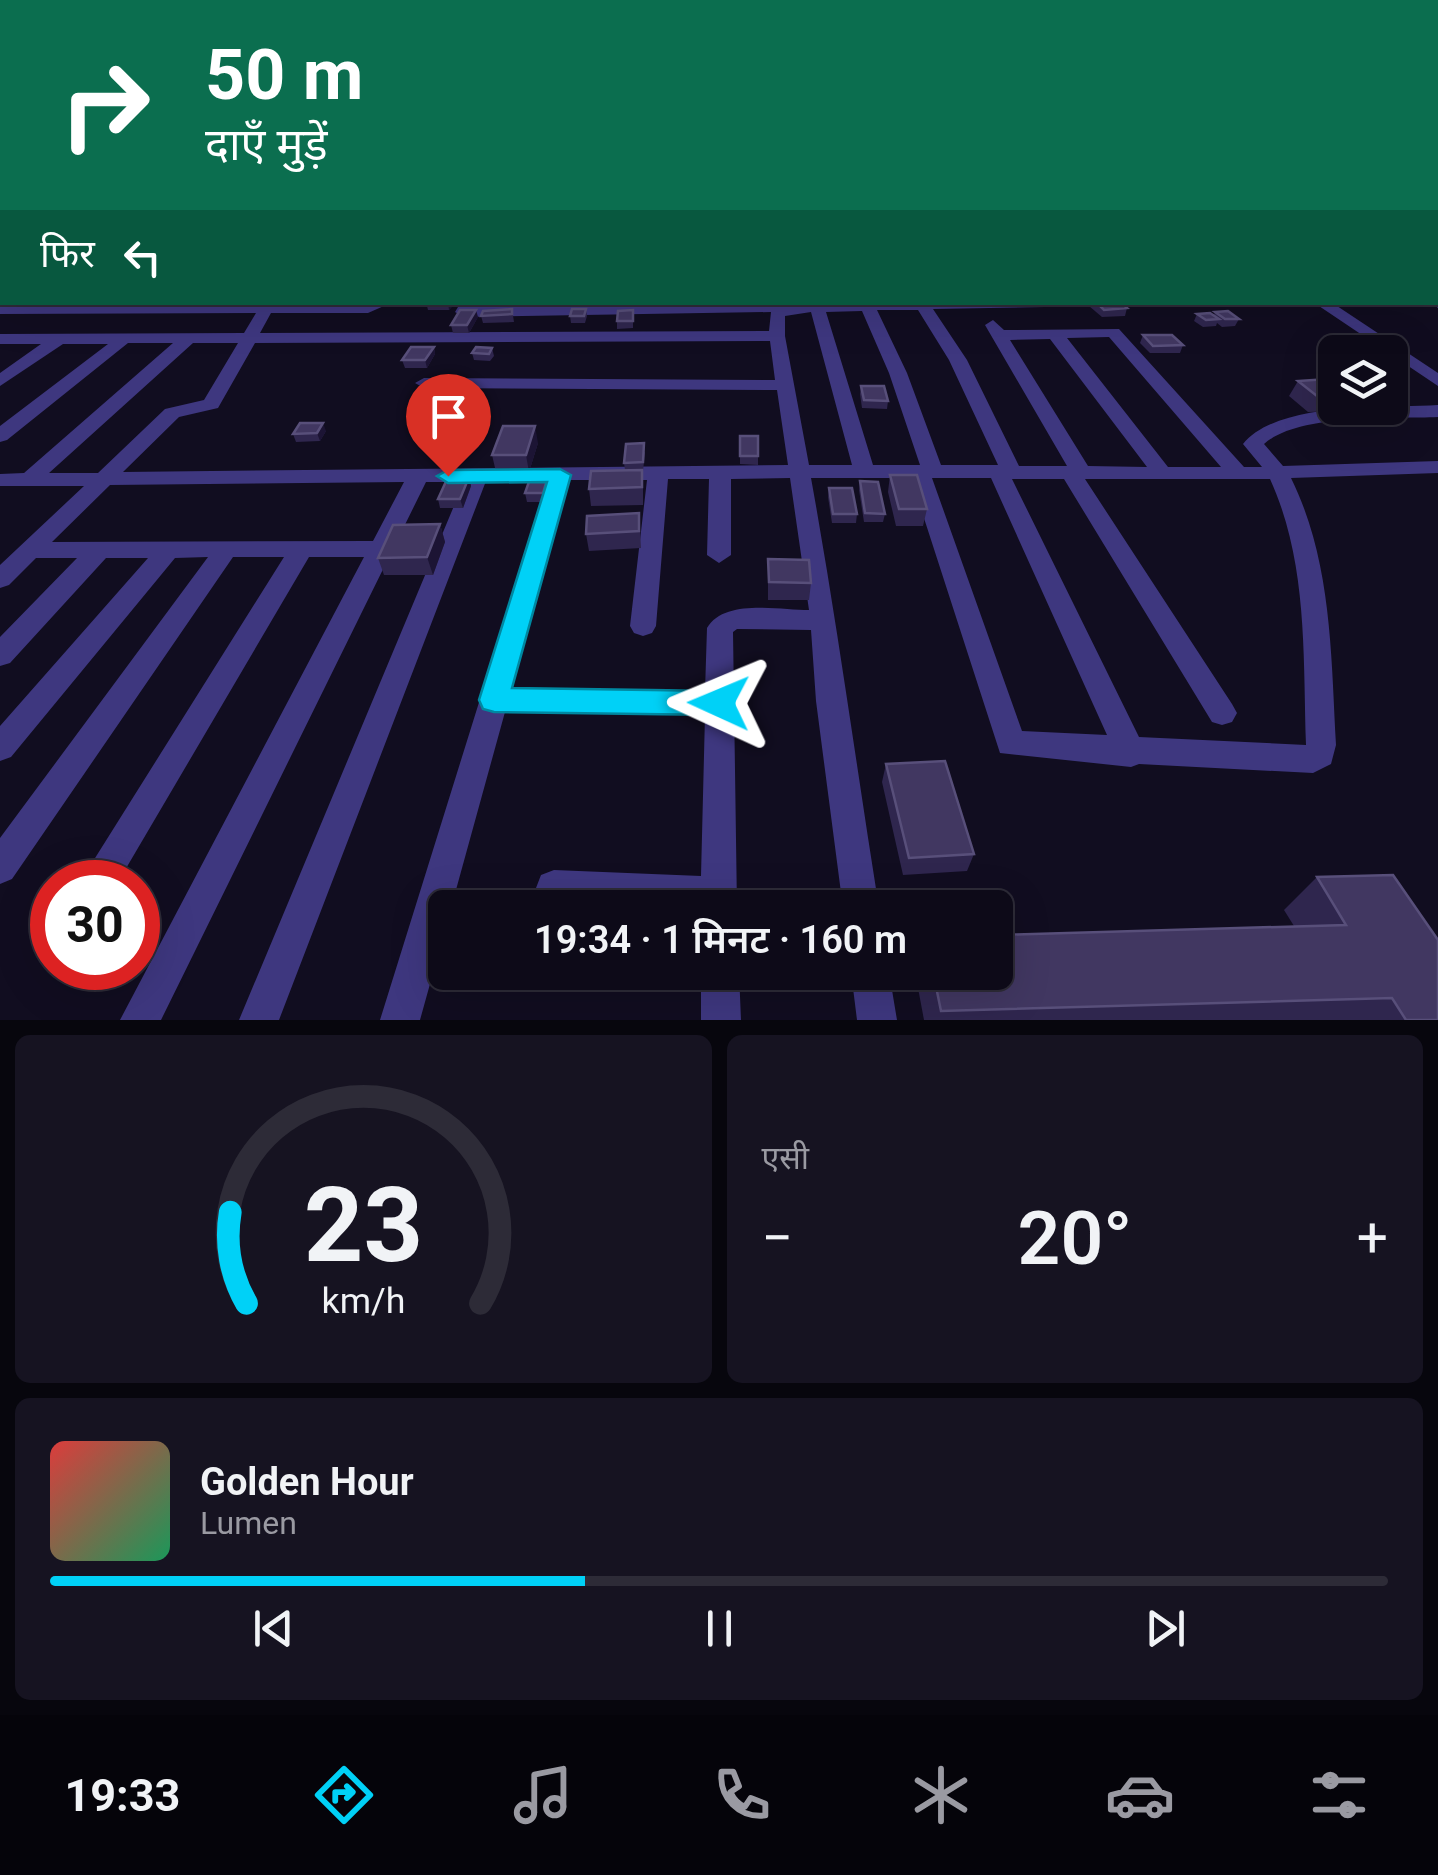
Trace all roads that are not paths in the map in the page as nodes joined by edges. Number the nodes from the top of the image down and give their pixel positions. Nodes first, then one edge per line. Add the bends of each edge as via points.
1 (377, 305) edge
2 (467, 305) edge
3 (784, 305) edge
4 (785, 305) edge
5 (794, 305) edge
6 (949, 305) edge
7 (975, 305) edge
8 (1324, 305) edge
9 (45, 306) edge
10 (268, 306) edge
11 (861, 306) edge
12 (924, 306) junction
13 (817, 308) junction
14 (0, 309) edge
15 (1055, 334) junction
16 (999, 335) junction
17 (252, 336) junction
18 (777, 336) junction
19 (190, 337) junction
20 (126, 338) junction
21 (59, 339) junction
22 (0, 340) edge
23 (0, 381) edge
24 (1438, 381) edge
25 (424, 383) dead end
26 (786, 385) junction
27 (1438, 411) edge
28 (0, 436) edge
29 (1438, 467) edge
30 (799, 471) junction
31 (864, 471) junction
32 (926, 471) junction
33 (1004, 471) junction
34 (1076, 472) junction
35 (720, 473) junction
36 (1162, 473) junction
37 (1278, 473) junction
38 (658, 474) junction
39 (1238, 474) junction
40 (560, 475) junction
41 (418, 476) junction
42 (477, 476) junction
43 (104, 479) junction
44 (0, 480) edge
45 (29, 480) junction
46 (30, 550) junction
47 (98, 550) junction
48 (168, 550) junction
49 (226, 550) junction
50 (301, 550) junction
51 (381, 550) junction
52 (719, 555) dead end
53 (0, 579) edge
54 (824, 620) junction
55 (643, 626) dead end
56 (0, 654) edge
57 (494, 700) junction
58 (719, 703) junction
59 (1222, 714) dead end
60 (0, 748) edge
61 (1131, 753) junction
62 (111, 860) edge
63 (0, 868) edge
64 (554, 888) dead end
65 (579, 890) edge
66 (719, 890) edge
67 (858, 890) edge
68 (720, 990) edge
69 (873, 990) edge
70 (140, 1020) edge
71 (259, 1020) edge
72 (400, 1020) edge
73 (721, 1020) edge
74 (877, 1020) edge

1 - 10 street
2 - 3 street via 463,312
4 - 18 street via 777,315
5 - 13 street
6 - 12 street
7 - 16 street
8 - 24 street
9 - 10 street
9 - 14 street
10 - 17 street
11 - 12 street
11 - 13 street
11 - 32 street via 898,373
12 - 33 street via 958,360
13 - 31 street
15 - 16 street
15 - 36 street
15 - 39 street via 1113,332
16 - 34 street
17 - 18 street
17 - 19 street
17 - 43 street via 211,404 172,413
18 - 26 street
19 - 20 street
19 - 45 street
20 - 21 street
20 - 28 street
21 - 22 street
21 - 23 street
25 - 26 street
26 - 30 street
27 - 37 street via 1307,420 1270,429 1254,449
29 - 37 street
30 - 31 street
30 - 35 street
30 - 54 street
31 - 32 street
32 - 33 street
32 - 61 street via 1011,744
33 - 34 street
33 - 61 street
34 - 36 street
34 - 59 street
35 - 38 street
35 - 52 street
36 - 39 street
37 - 39 street
37 - 61 street via 1296,512 1316,605 1320,754 1288,760
38 - 40 street
38 - 55 street
40 - 42 street
40 - 57 street
41 - 42 street
41 - 43 street
41 - 51 street
42 - 71 street
43 - 45 street
43 - 46 street
44 - 45 street
46 - 47 street
46 - 53 street
47 - 48 street
47 - 56 street
48 - 49 street
48 - 60 street
49 - 50 street
49 - 63 street
50 - 51 street
50 - 62 street
51 - 70 street
54 - 58 street via 725,624
54 - 67 street
57 - 58 street
57 - 72 street
58 - 66 street
64 - 65 street
68 - 73 street
69 - 74 street

